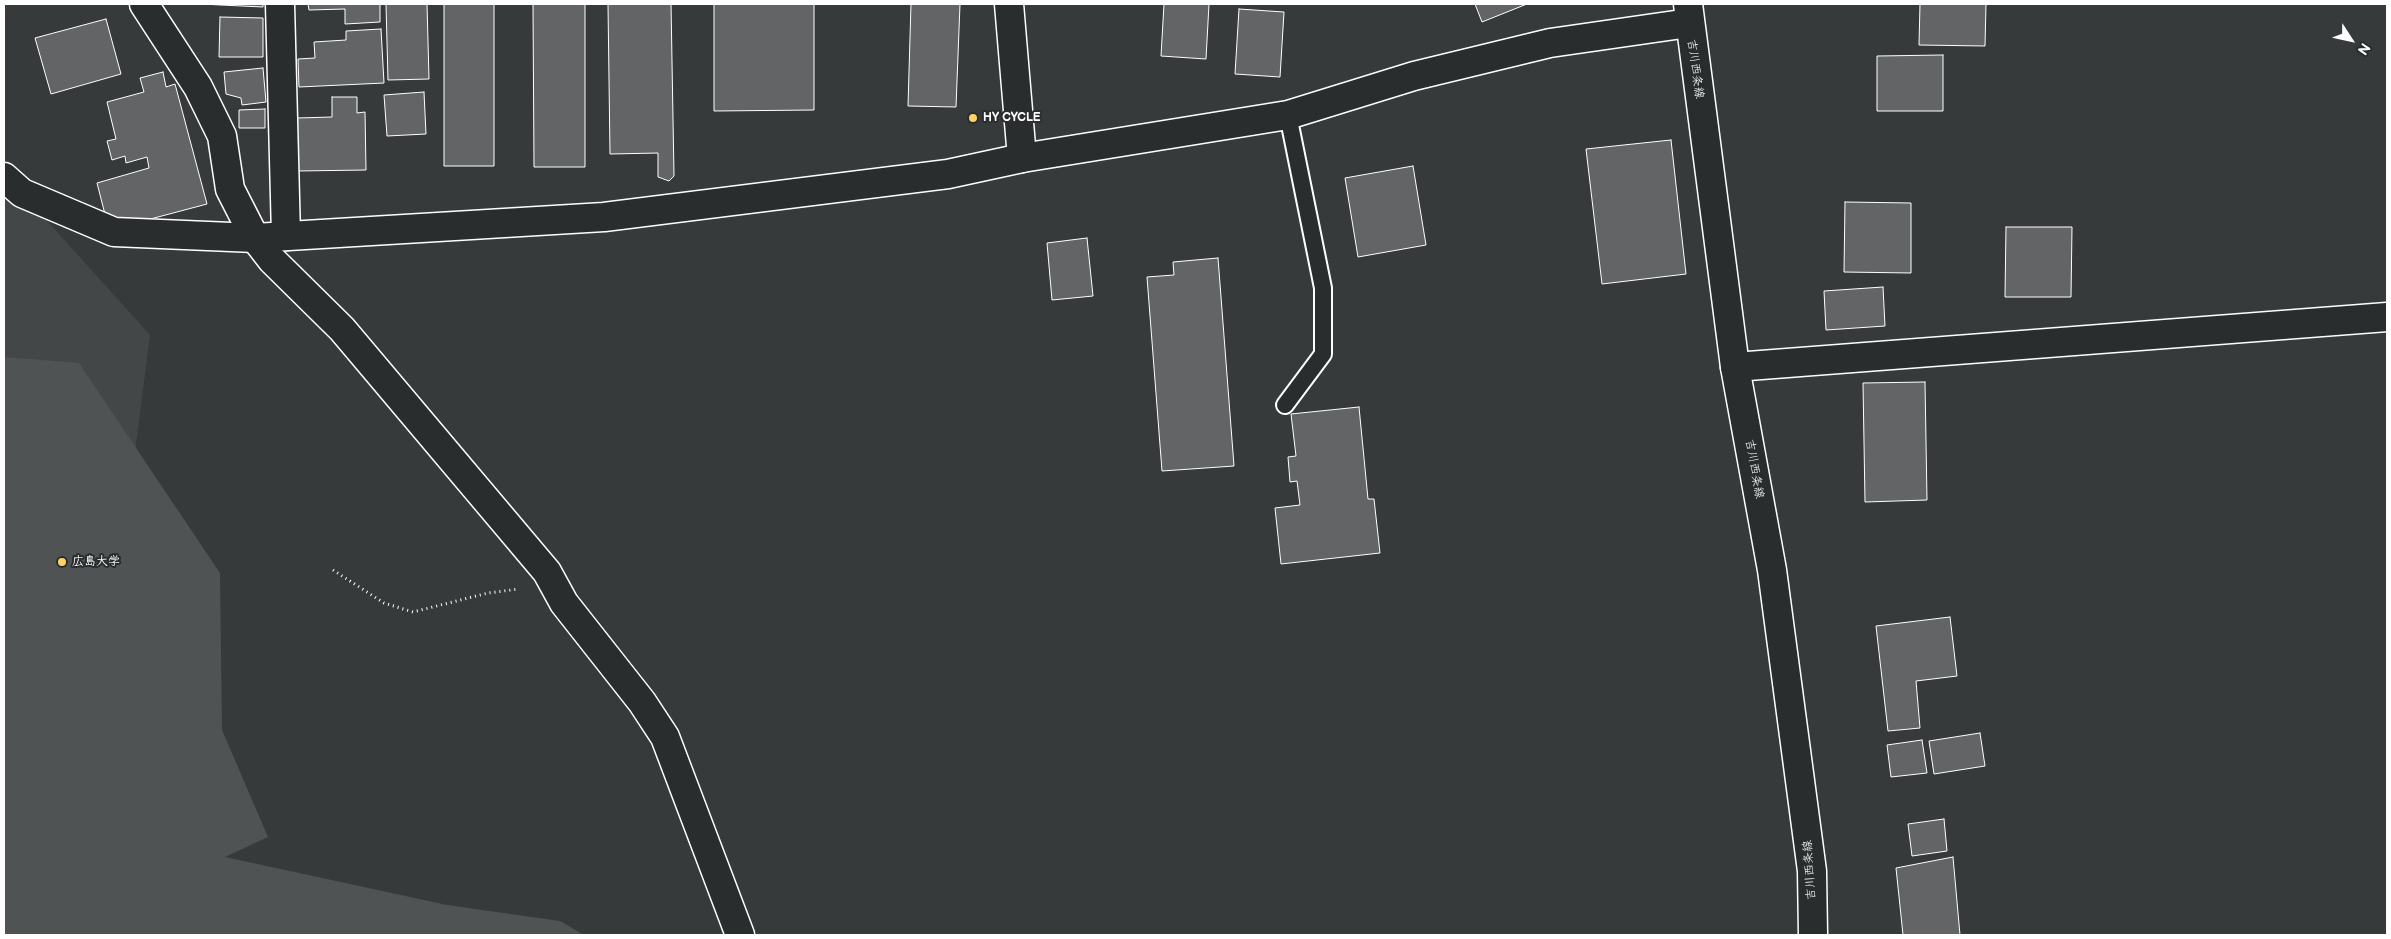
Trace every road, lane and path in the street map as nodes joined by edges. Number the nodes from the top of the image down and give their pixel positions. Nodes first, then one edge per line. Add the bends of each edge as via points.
1 (144, 4) edge
2 (280, 4) edge
3 (1009, 4) edge
4 (1689, 13) edge
5 (1288, 115) junction
6 (1022, 158) junction
7 (4, 177) edge
8 (286, 236) junction
9 (255, 238) junction
10 (2387, 317) edge
11 (1735, 367) junction
12 (1285, 405) dead end
13 (333, 570) dead end
14 (554, 585) junction
15 (740, 935) edge
16 (1813, 935) edge

1 - 9 street via 198,87 222,136 230,189
2 - 8 street
3 - 6 street
4 - 5 street via 1414,76
4 - 11 street, 吉川西条線
5 - 6 street
5 - 12 lane via 1322,288 1323,354
6 - 8 street via 948,174 604,217
7 - 9 street via 22,193 114,232
8 - 9 street
9 - 14 street via 272,260 342,329 548,572
10 - 11 street
11 - 16 street, 吉川西条線 via 1772,570 1812,871
13 - 14 path via 384,603 413,612 488,593
14 - 15 street via 564,603 642,702 665,737

